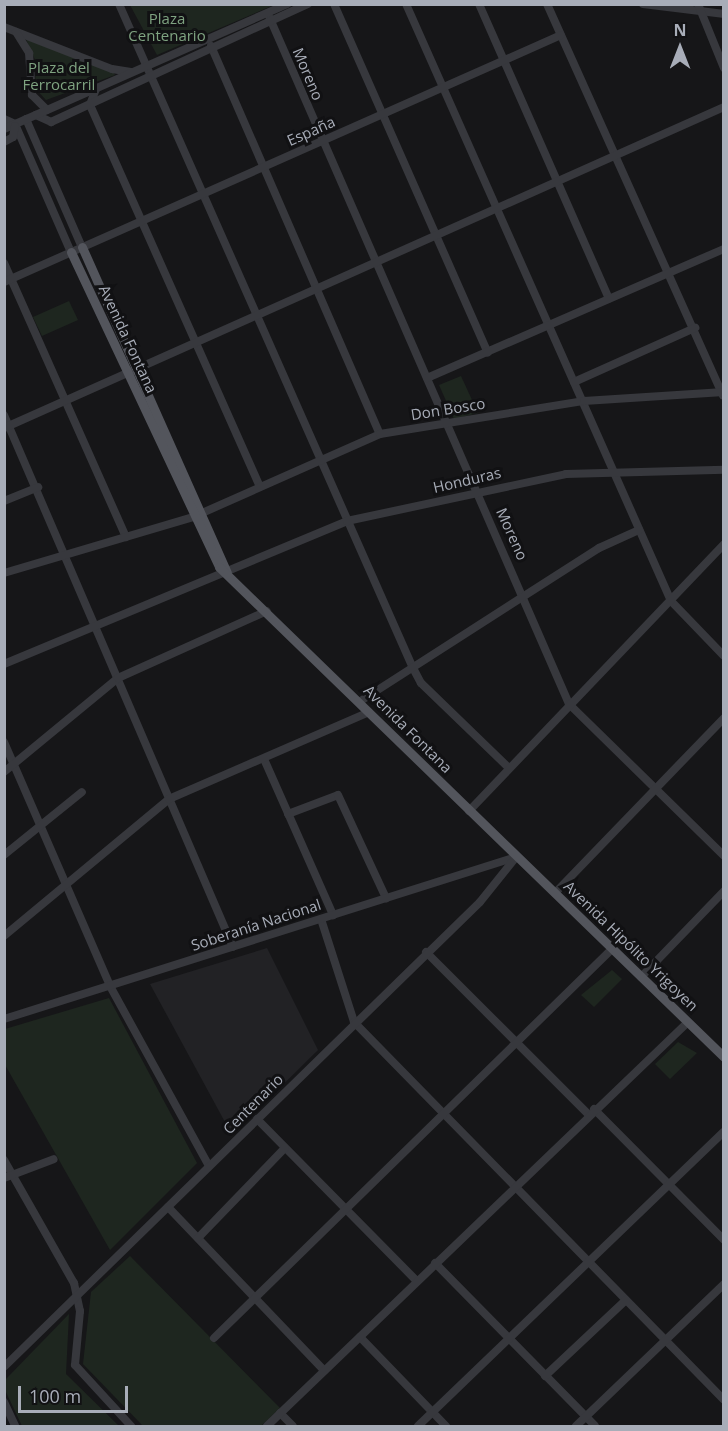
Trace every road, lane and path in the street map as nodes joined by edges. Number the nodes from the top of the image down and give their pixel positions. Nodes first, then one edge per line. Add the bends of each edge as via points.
1 (119, 4) edge
2 (288, 4) edge
3 (308, 4) edge
4 (334, 4) edge
5 (406, 4) edge
6 (479, 4) edge
7 (547, 4) edge
8 (643, 4) edge
9 (699, 8) edge
10 (723, 14) edge
11 (270, 17) junction
12 (7, 27) edge
13 (561, 35) junction
14 (211, 46) junction
15 (504, 61) junction
16 (723, 68) edge
17 (147, 70) junction
18 (136, 71) junction
19 (441, 88) junction
20 (96, 89) junction
21 (90, 105) junction
22 (723, 107) edge
23 (47, 110) junction
24 (384, 114) junction
25 (36, 115) junction
26 (4, 119) edge
27 (26, 119) junction
28 (15, 124) junction
29 (4, 129) edge
30 (322, 141) junction
31 (4, 142) edge
32 (617, 156) junction
33 (263, 167) junction
34 (557, 181) junction
35 (202, 194) junction
36 (495, 210) junction
37 (142, 220) junction
38 (438, 236) junction
39 (82, 247) junction
40 (723, 249) edge
41 (71, 252) junction
42 (379, 262) junction
43 (4, 263) edge
44 (669, 272) junction
45 (8, 280) edge
46 (317, 290) junction
47 (609, 299) junction
48 (258, 316) junction
49 (547, 326) junction
50 (695, 328) junction
51 (197, 343) junction
52 (489, 353) junction
53 (138, 369) junction
54 (128, 374) junction
55 (427, 378) junction
56 (574, 382) junction
57 (723, 393) edge
58 (66, 401) junction
59 (584, 401) junction
60 (4, 415) edge
61 (446, 423) junction
62 (7, 427) edge
63 (380, 434) junction
64 (320, 460) junction
65 (723, 470) edge
66 (613, 471) junction
67 (38, 487) junction
68 (260, 487) junction
69 (478, 492) junction
70 (4, 501) edge
71 (197, 515) junction
72 (347, 521) junction
73 (639, 530) junction
74 (126, 537) junction
75 (723, 544) edge
76 (66, 556) junction
77 (227, 572) junction
78 (4, 573) edge
79 (525, 596) junction
80 (671, 602) junction
81 (267, 611) junction
82 (98, 628) junction
83 (723, 657) edge
84 (4, 664) edge
85 (413, 668) junction
86 (118, 678) junction
87 (359, 702) junction
88 (569, 704) junction
89 (369, 712) junction
90 (723, 718) edge
91 (4, 742) edge
92 (264, 759) junction
93 (14, 764) junction
94 (509, 768) junction
95 (4, 772) edge
96 (655, 789) junction
97 (82, 792) dead end
98 (169, 799) junction
99 (469, 811) junction
100 (288, 814) junction
101 (41, 825) junction
102 (4, 855) edge
103 (723, 856) edge
104 (516, 857) junction
105 (67, 885) junction
106 (723, 891) edge
107 (555, 894) junction
108 (386, 898) junction
109 (333, 915) junction
110 (321, 919) junction
111 (4, 936) edge
112 (233, 947) junction
113 (612, 949) junction
114 (426, 952) junction
115 (641, 977) junction
116 (110, 986) junction
117 (4, 1020) edge
118 (354, 1022) junction
119 (688, 1022) junction
120 (517, 1043) junction
121 (723, 1057) edge
122 (591, 1111) junction
123 (444, 1114) junction
124 (257, 1119) junction
125 (723, 1132) edge
126 (285, 1148) junction
127 (54, 1159) dead end
128 (4, 1160) edge
129 (209, 1166) junction
130 (14, 1175) junction
131 (4, 1178) edge
132 (669, 1185) junction
133 (514, 1186) junction
134 (168, 1207) junction
135 (346, 1209) junction
136 (198, 1238) junction
137 (723, 1240) edge
138 (590, 1262) junction
139 (435, 1263) junction
140 (417, 1281) junction
141 (723, 1284) edge
142 (78, 1296) junction
143 (255, 1298) junction
144 (626, 1300) junction
145 (360, 1337) junction
146 (214, 1338) dead end
147 (510, 1338) junction
148 (665, 1340) junction
149 (4, 1367) edge
150 (324, 1370) junction
151 (545, 1376) junction
152 (723, 1400) edge
153 (4, 1402) edge
154 (280, 1413) junction
155 (433, 1413) junction
156 (586, 1417) junction
157 (15, 1426) edge
158 (131, 1426) edge
159 (267, 1426) edge
160 (293, 1426) edge
161 (418, 1426) edge
162 (446, 1426) edge
163 (576, 1426) edge
164 (595, 1426) edge

1 - 17 street
2 - 11 street
3 - 11 street
4 - 24 street
5 - 19 street
6 - 15 street
7 - 13 street
8 - 9 street
9 - 10 street
9 - 16 street
11 - 14 street
11 - 17 street
11 - 30 street, Moreno
12 - 18 street via 112,69
12 - 23 street via 29,53 32,95
13 - 15 street, España
13 - 32 street
14 - 17 street
14 - 33 street
15 - 19 street, España
15 - 34 street
17 - 18 street
17 - 21 street
17 - 35 street
18 - 20 street
19 - 24 street, España
19 - 36 street
20 - 21 street
20 - 23 street
21 - 25 street via 51,122
21 - 37 street
22 - 32 street
23 - 25 street
24 - 30 street, España
24 - 38 street
25 - 27 street
26 - 28 street
27 - 28 street
27 - 39 street
28 - 29 street
28 - 31 street via 13,137
28 - 41 street, Avenida Fontana
30 - 33 street, España
30 - 42 street, Moreno
32 - 34 street
32 - 44 street
33 - 35 street, España
33 - 46 street
34 - 36 street
34 - 47 street
35 - 37 street, España
35 - 48 street
36 - 38 street
36 - 49 street
37 - 39 street, España
37 - 51 street
38 - 42 street
38 - 52 street
39 - 41 street, España
39 - 53 main road, Avenida Fontana
40 - 44 street
41 - 45 street, España
41 - 54 main road, Avenida Fontana
42 - 46 street
42 - 55 street, Moreno
43 - 45 street
44 - 47 street
44 - 50 street
45 - 58 street
46 - 48 street
46 - 63 street
47 - 49 street
48 - 51 street
48 - 64 street
49 - 52 street
49 - 56 street
50 - 56 street
50 - 57 street
51 - 53 street
51 - 68 street
52 - 55 street
53 - 54 street
53 - 71 main road, Avenida Fontana
54 - 58 street
54 - 71 main road, Avenida Fontana
55 - 61 street, Moreno
56 - 59 street
57 - 59 street, Don Bosco
58 - 62 street
58 - 74 street
59 - 61 street, Don Bosco
59 - 66 street
60 - 62 street
61 - 63 street, Don Bosco
61 - 69 street, Moreno
62 - 67 street
63 - 64 street, Don Bosco
64 - 68 street, Don Bosco
64 - 72 street
65 - 66 street, Honduras
66 - 69 street, Honduras via 566,474
66 - 73 street
67 - 70 street
67 - 76 street
68 - 71 street, Don Bosco
69 - 72 street, Honduras
69 - 79 street, Moreno
71 - 74 street, Don Bosco
71 - 77 main road, Avenida Fontana via 214,561
72 - 77 street, Honduras
72 - 85 street
73 - 79 street
73 - 80 street
74 - 76 street, Don Bosco
75 - 80 street
76 - 78 street, Don Bosco
76 - 82 street
77 - 81 main road, Avenida Fontana
77 - 82 street, Honduras
79 - 85 street
79 - 88 street, Moreno
80 - 83 street
80 - 88 street
81 - 86 street
81 - 87 main road, Avenida Fontana
82 - 84 street, Honduras
82 - 86 street
85 - 87 street
85 - 94 street via 421,683
86 - 93 street
86 - 98 street
87 - 89 main road, Avenida Fontana
88 - 94 street
88 - 96 street, Moreno
89 - 92 street
89 - 99 main road, Avenida Fontana
90 - 96 street
91 - 93 street
92 - 98 street
92 - 100 street
93 - 95 street
93 - 101 street
94 - 99 street
96 - 103 street, Moreno
96 - 107 street
97 - 101 street
98 - 105 street
98 - 112 street
99 - 104 main road, Avenida Fontana
100 - 108 street via 338,795
100 - 109 street
101 - 102 street
101 - 105 street
104 - 107 main road, Avenida Hipólito Yrigoyen
104 - 108 street, Soberanía Nacional
104 - 114 street, Centenario via 488,894
105 - 111 street
105 - 116 street
106 - 115 street
107 - 113 main road, Avenida Hipólito Yrigoyen
108 - 109 street, Soberanía Nacional
109 - 110 street, Soberanía Nacional
110 - 112 street, Soberanía Nacional
110 - 118 street
112 - 116 street, Soberanía Nacional
113 - 115 main road, Avenida Hipólito Yrigoyen
113 - 120 street
114 - 118 street, Centenario
114 - 120 street
115 - 119 main road, Avenida Hipólito Yrigoyen
116 - 117 street, Soberanía Nacional
116 - 129 street
118 - 123 street
118 - 124 street, Centenario
119 - 121 main road, Avenida Hipólito Yrigoyen
119 - 122 street
120 - 122 street
120 - 123 street
122 - 132 street
122 - 133 street
123 - 133 street
123 - 135 street
124 - 126 street
124 - 129 street, Centenario
125 - 132 street
126 - 135 street
126 - 136 street
127 - 130 street
128 - 130 street
129 - 134 street, Centenario
130 - 131 street
130 - 142 street
132 - 137 street
132 - 138 street
133 - 138 street
133 - 139 street
134 - 136 street
134 - 142 street, Centenario
135 - 140 street
135 - 143 street
136 - 143 street
138 - 144 street
138 - 147 street
139 - 140 street
139 - 147 street
140 - 145 street
141 - 148 street
142 - 149 street, Centenario
142 - 158 street via 75,1365
143 - 146 street
143 - 150 street
144 - 148 street
144 - 151 street
145 - 150 street
145 - 155 street
147 - 151 street
147 - 155 street
148 - 152 street
148 - 156 street
150 - 154 street
151 - 156 street
153 - 157 street
154 - 159 street
154 - 160 street
155 - 161 street
155 - 162 street
156 - 163 street
156 - 164 street

